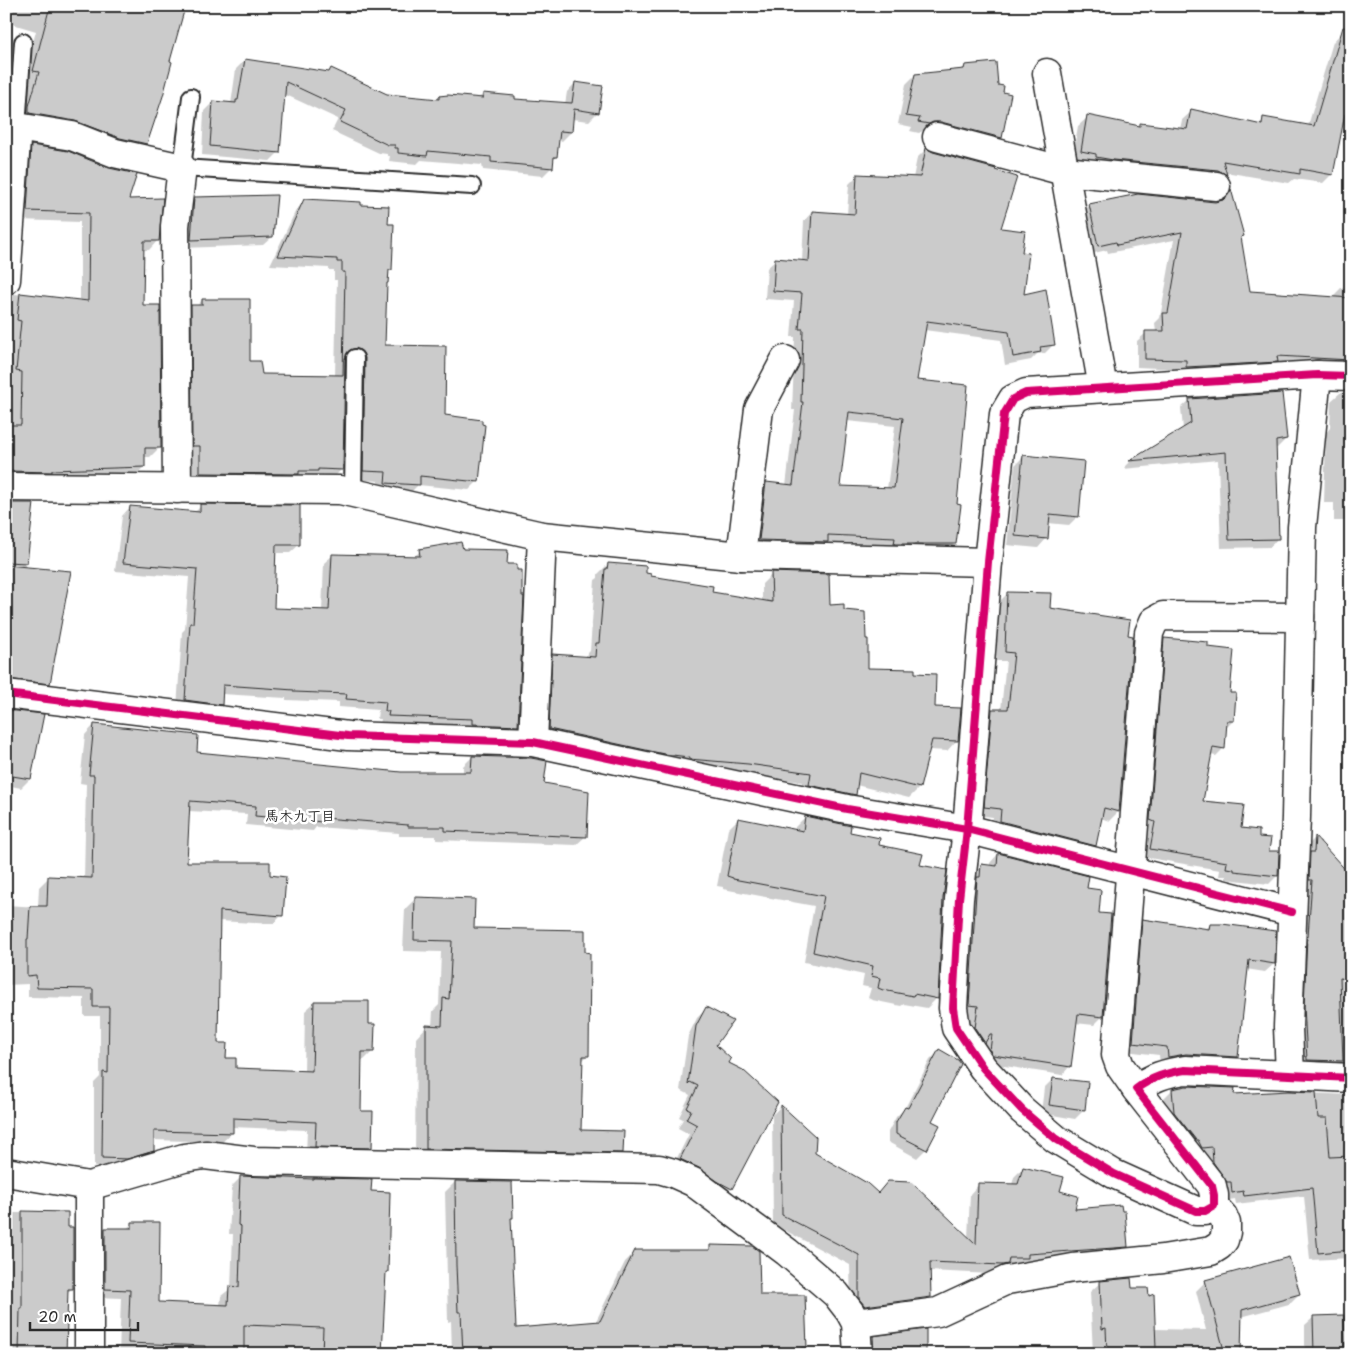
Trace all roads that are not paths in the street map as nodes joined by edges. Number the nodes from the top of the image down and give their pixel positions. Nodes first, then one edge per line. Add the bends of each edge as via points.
1 (23, 42) dead end
2 (1047, 73) dead end
3 (191, 97) dead end
4 (17, 127) junction
5 (937, 137) dead end
6 (182, 168) junction
7 (1064, 171) junction
8 (472, 186) dead end
9 (1216, 186) dead end
10 (6, 280) edge
11 (355, 358) dead end
12 (784, 360) dead end
13 (1317, 375) junction
14 (1351, 376) edge
15 (1103, 388) junction
16 (6, 488) edge
17 (177, 489) junction
18 (353, 493) junction
19 (542, 536) junction
20 (740, 556) junction
21 (988, 562) junction
22 (1300, 617) junction
23 (6, 694) edge
24 (533, 742) junction
25 (967, 829) junction
26 (1130, 871) junction
27 (1292, 912) junction
28 (1290, 1075) junction
29 (1351, 1078) edge
30 (1136, 1089) junction
31 (6, 1172) edge
32 (89, 1186) junction
33 (1214, 1206) junction
34 (856, 1324) junction
35 (89, 1354) edge
36 (858, 1354) edge

1 - 4 lane
2 - 7 street
3 - 6 lane
4 - 6 street via 72,136 115,153
4 - 10 street
5 - 7 street
6 - 8 lane
6 - 17 street via 175,226
7 - 9 street
7 - 15 street
11 - 18 lane
12 - 20 street via 759,409
13 - 14 street
13 - 15 street
13 - 22 street via 1302,527
15 - 21 street via 1026,392 1013,399 1004,414
16 - 17 street
17 - 18 street via 340,490
18 - 19 street
19 - 20 street
19 - 24 street
20 - 21 street
21 - 25 street
22 - 26 street via 1163,616 1154,620 1149,633
22 - 27 street
23 - 24 street via 348,736
24 - 25 street via 847,809
25 - 26 street
25 - 33 street via 959,899 953,1008 956,1028 983,1068 1022,1110 1056,1139 1114,1174 1196,1211
26 - 27 street
26 - 30 street via 1116,1055
27 - 28 street via 1288,1027
28 - 29 street
28 - 30 street via 1185,1070 1162,1074
30 - 33 street via 1212,1186
31 - 32 street
32 - 34 street via 184,1158 205,1155 253,1161 659,1169 693,1182 787,1252 836,1294
32 - 35 street
33 - 34 street via 1223,1216 1226,1232 1224,1240 1211,1251 1073,1268 1007,1280 938,1312
34 - 36 street

